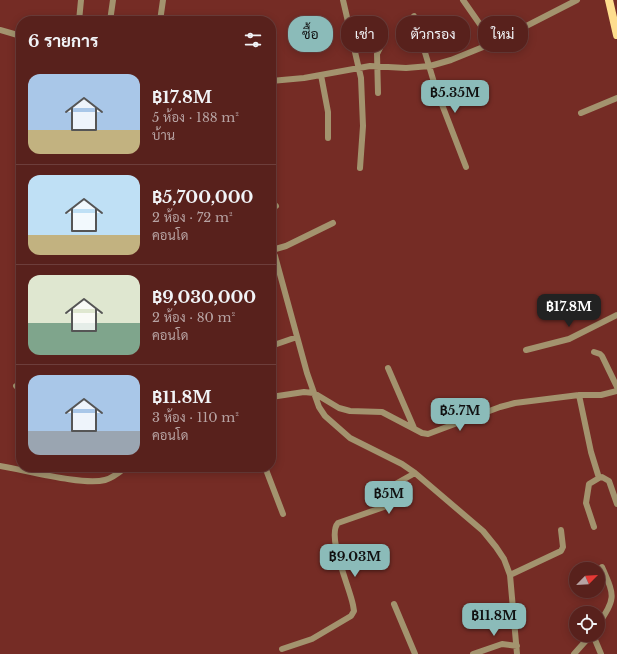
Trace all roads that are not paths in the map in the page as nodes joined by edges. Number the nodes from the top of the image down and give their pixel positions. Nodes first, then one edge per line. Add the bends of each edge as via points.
1 (81, 0) edge
2 (113, 0) edge
3 (163, 0) edge
4 (342, 0) edge
5 (463, 0) edge
6 (577, 0) edge
7 (609, 0) edge
8 (79, 16) edge
9 (111, 16) edge
10 (161, 16) edge
11 (478, 22) edge
12 (528, 25) edge
13 (0, 30) edge
14 (16, 35) edge
15 (617, 35) edge
16 (478, 49) edge
17 (378, 52) edge
18 (425, 52) edge
19 (430, 66) junction
20 (377, 67) junction
21 (360, 68) junction
22 (321, 75) junction
23 (276, 81) edge
24 (378, 93) dead end
25 (617, 98) edge
26 (581, 113) dead end
27 (328, 138) dead end
28 (466, 167) dead end
29 (360, 168) dead end
30 (333, 223) dead end
31 (276, 249) edge
32 (276, 264) edge
33 (617, 316) edge
34 (297, 337) junction
35 (276, 344) edge
36 (526, 350) dead end
37 (594, 352) dead end
38 (388, 368) dead end
39 (617, 388) edge
40 (617, 391) edge
41 (314, 394) junction
42 (579, 395) junction
43 (276, 396) edge
44 (414, 428) junction
45 (0, 466) edge
46 (16, 469) edge
47 (33, 472) edge
48 (120, 472) edge
49 (267, 472) edge
50 (415, 473) junction
51 (599, 478) junction
52 (617, 504) edge
53 (283, 514) dead end
54 (594, 527) dead end
55 (561, 530) dead end
56 (510, 574) junction
57 (605, 574) edge
58 (394, 604) dead end
59 (605, 614) edge
60 (585, 642) edge
61 (596, 642) edge
62 (516, 646) junction
63 (282, 649) dead end
64 (415, 654) edge
65 (474, 654) edge
66 (517, 654) edge
67 (574, 654) edge
68 (602, 654) edge

1 - 8 street
2 - 9 street
3 - 10 street
4 - 21 street
5 - 11 street
6 - 12 street
7 - 15 main road
13 - 14 street
16 - 19 street
17 - 20 street
18 - 19 street
19 - 20 street
19 - 28 street
20 - 21 street
20 - 24 street
21 - 22 street
21 - 29 street via 363,118
22 - 23 street
22 - 27 street via 328,112
25 - 26 street
30 - 31 street
32 - 34 street
33 - 36 street via 569,339
34 - 35 street
34 - 41 street
37 - 39 street via 602,356
38 - 44 street
40 - 42 street via 601,395
41 - 43 street via 304,392
41 - 44 street via 339,408 382,412
41 - 50 street via 325,416 350,438
42 - 44 street via 515,403 428,434
42 - 51 street
45 - 46 street
47 - 48 street via 96,482 113,477
49 - 53 street
50 - 56 street via 483,531 504,559
50 - 63 street via 390,487 384,507 335,526 337,557 351,594 354,611 351,616 323,634
51 - 52 street via 609,481
51 - 54 street via 589,484 586,501
55 - 56 street via 561,551
56 - 62 street
57 - 59 street via 613,596
58 - 64 street
60 - 67 street
61 - 68 street
62 - 65 street via 502,644
62 - 66 street

